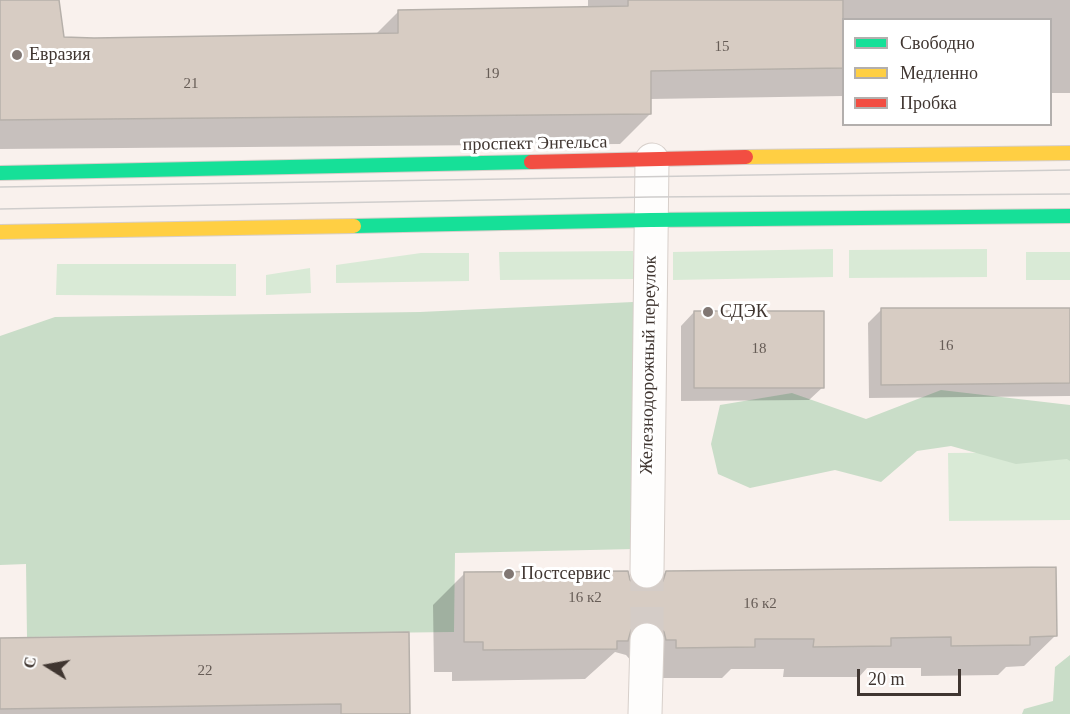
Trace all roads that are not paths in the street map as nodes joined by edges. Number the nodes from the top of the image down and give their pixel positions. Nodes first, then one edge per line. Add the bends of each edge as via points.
1 (1070, 153) edge
2 (652, 160) junction
3 (0, 172) edge
4 (1070, 216) edge
5 (651, 220) junction
6 (0, 232) edge
7 (647, 571) tunnel mouth
8 (647, 640) tunnel mouth
9 (645, 714) edge

1 - 2 main road, проспект Энгельса
2 - 3 main road, проспект Энгельса
2 - 5 street, Железнодорожный переулок
4 - 5 main road
5 - 6 main road
5 - 7 street, Железнодорожный переулок
8 - 9 street

